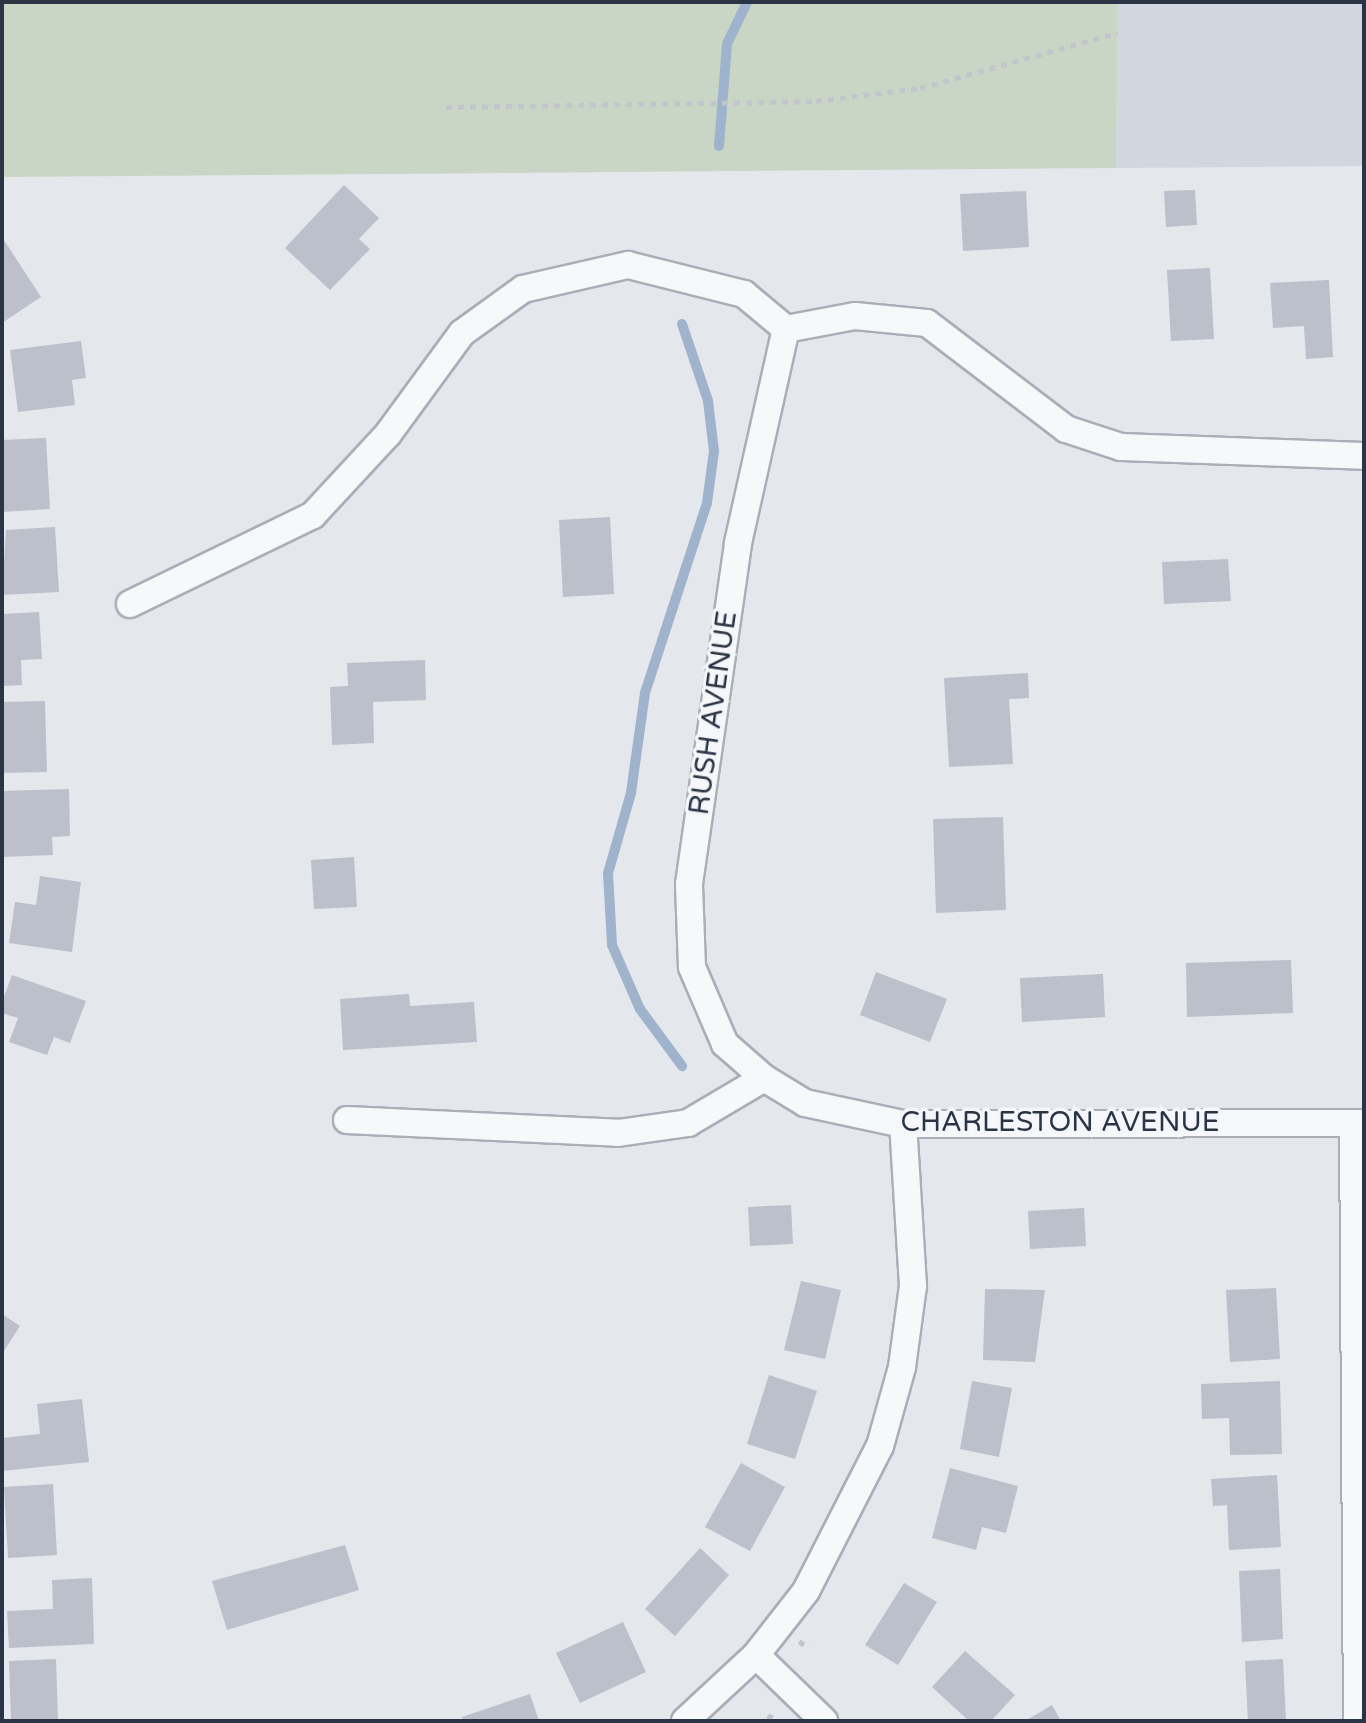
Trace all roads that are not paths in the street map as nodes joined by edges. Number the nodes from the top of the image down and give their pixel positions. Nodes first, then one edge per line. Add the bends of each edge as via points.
1 (786, 329) junction
2 (1364, 456) edge
3 (130, 604) dead end
4 (764, 1078) junction
5 (347, 1120) dead end
6 (1359, 1123) edge
7 (903, 1124) junction
8 (1360, 1644) edge
9 (756, 1655) junction
10 (685, 1721) edge
11 (824, 1721) edge
12 (1357, 1721) edge

1 - 2 street via 855,316 927,323 1066,429 1121,447
1 - 3 street via 744,294 628,265 523,289 462,333 388,434 313,515
1 - 4 street, RUSH AVENUE via 738,543 689,884 692,967 725,1044
4 - 5 street via 688,1123 618,1133
4 - 7 street, CHARLESTON AVENUE via 805,1103
6 - 7 street, CHARLESTON AVENUE
6 - 8 street
7 - 9 street via 913,1286 899,1380 848,1521
8 - 12 street
9 - 10 street
9 - 11 street

